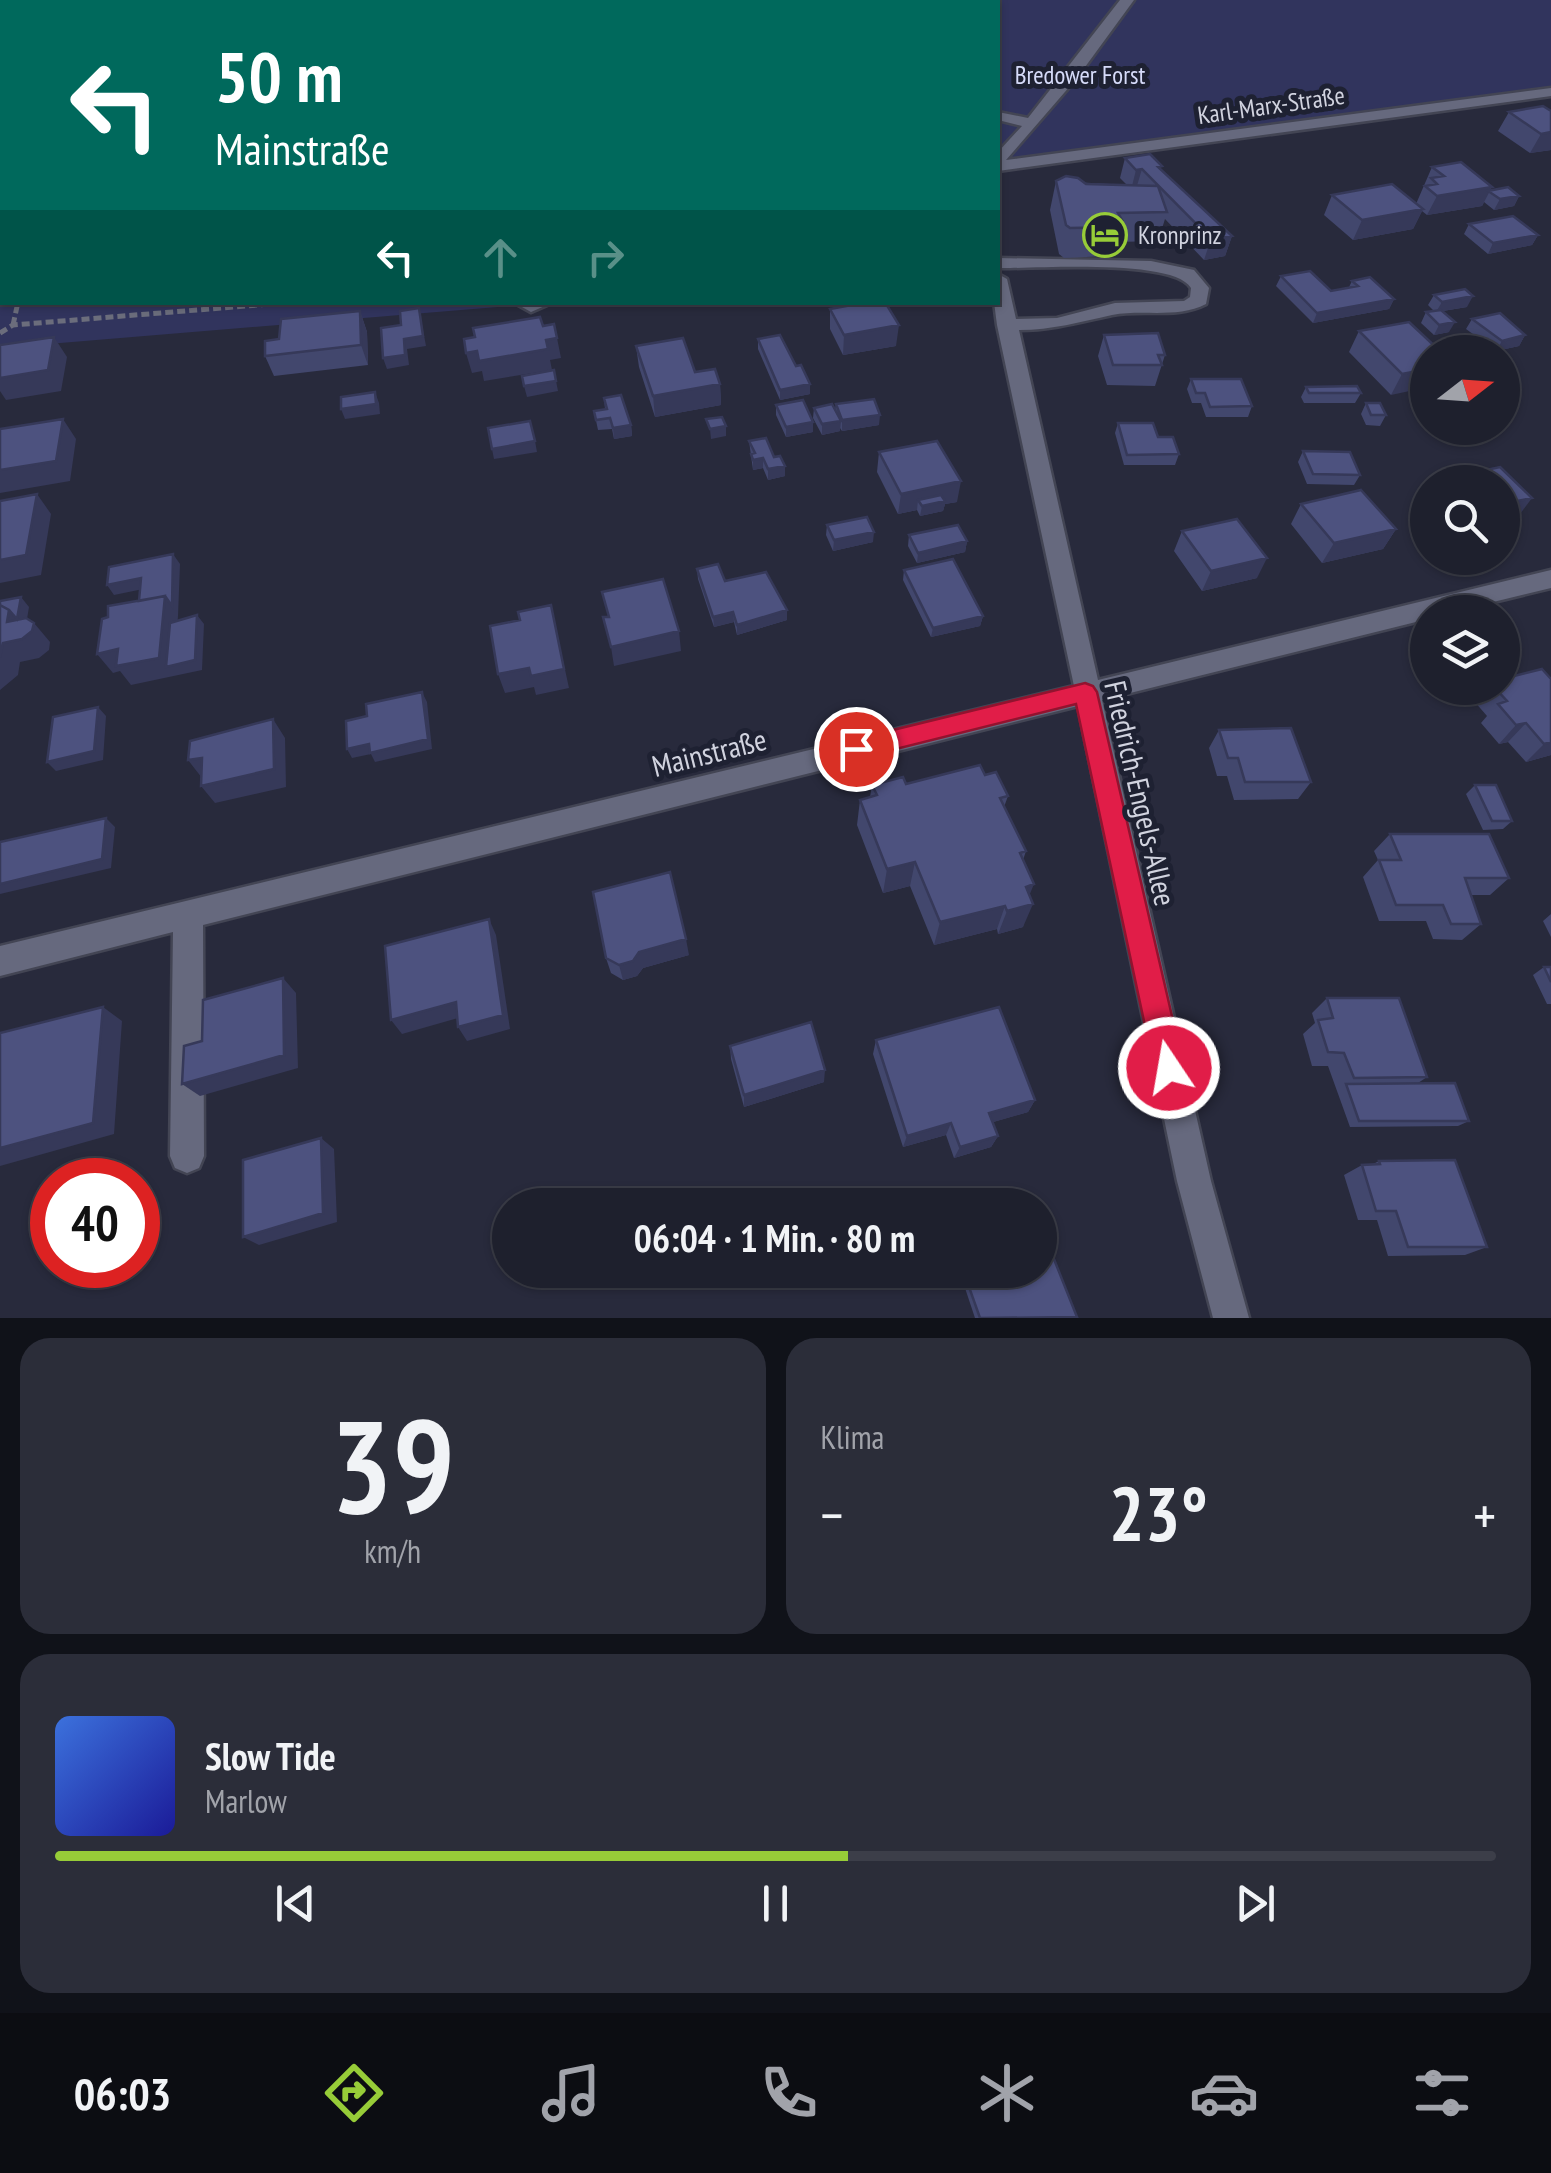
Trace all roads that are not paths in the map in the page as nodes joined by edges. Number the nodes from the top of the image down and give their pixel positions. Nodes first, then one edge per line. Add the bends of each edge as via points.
1 (1126, 0) edge
2 (1551, 92) edge
3 (1000, 116) edge
4 (1031, 123) junction
5 (1000, 157) edge
6 (1000, 166) edge
7 (1000, 263) edge
8 (1000, 289) edge
9 (1007, 325) junction
10 (1551, 579) edge
11 (1085, 692) junction
12 (188, 914) junction
13 (0, 960) edge
14 (187, 1156) dead end
15 (1231, 1318) edge

1 - 4 street
2 - 6 street, Karl-Marx-Straße
3 - 4 street
4 - 5 street
7 - 9 street via 1159,267 1190,275 1202,292 1188,306
8 - 9 street, Friedrich-Engels-Allee
9 - 11 street, Friedrich-Engels-Allee
10 - 11 street, Mainstraße
11 - 12 street, Mainstraße
11 - 15 street, Friedrich-Engels-Allee
12 - 13 street, Mainstraße
12 - 14 street

